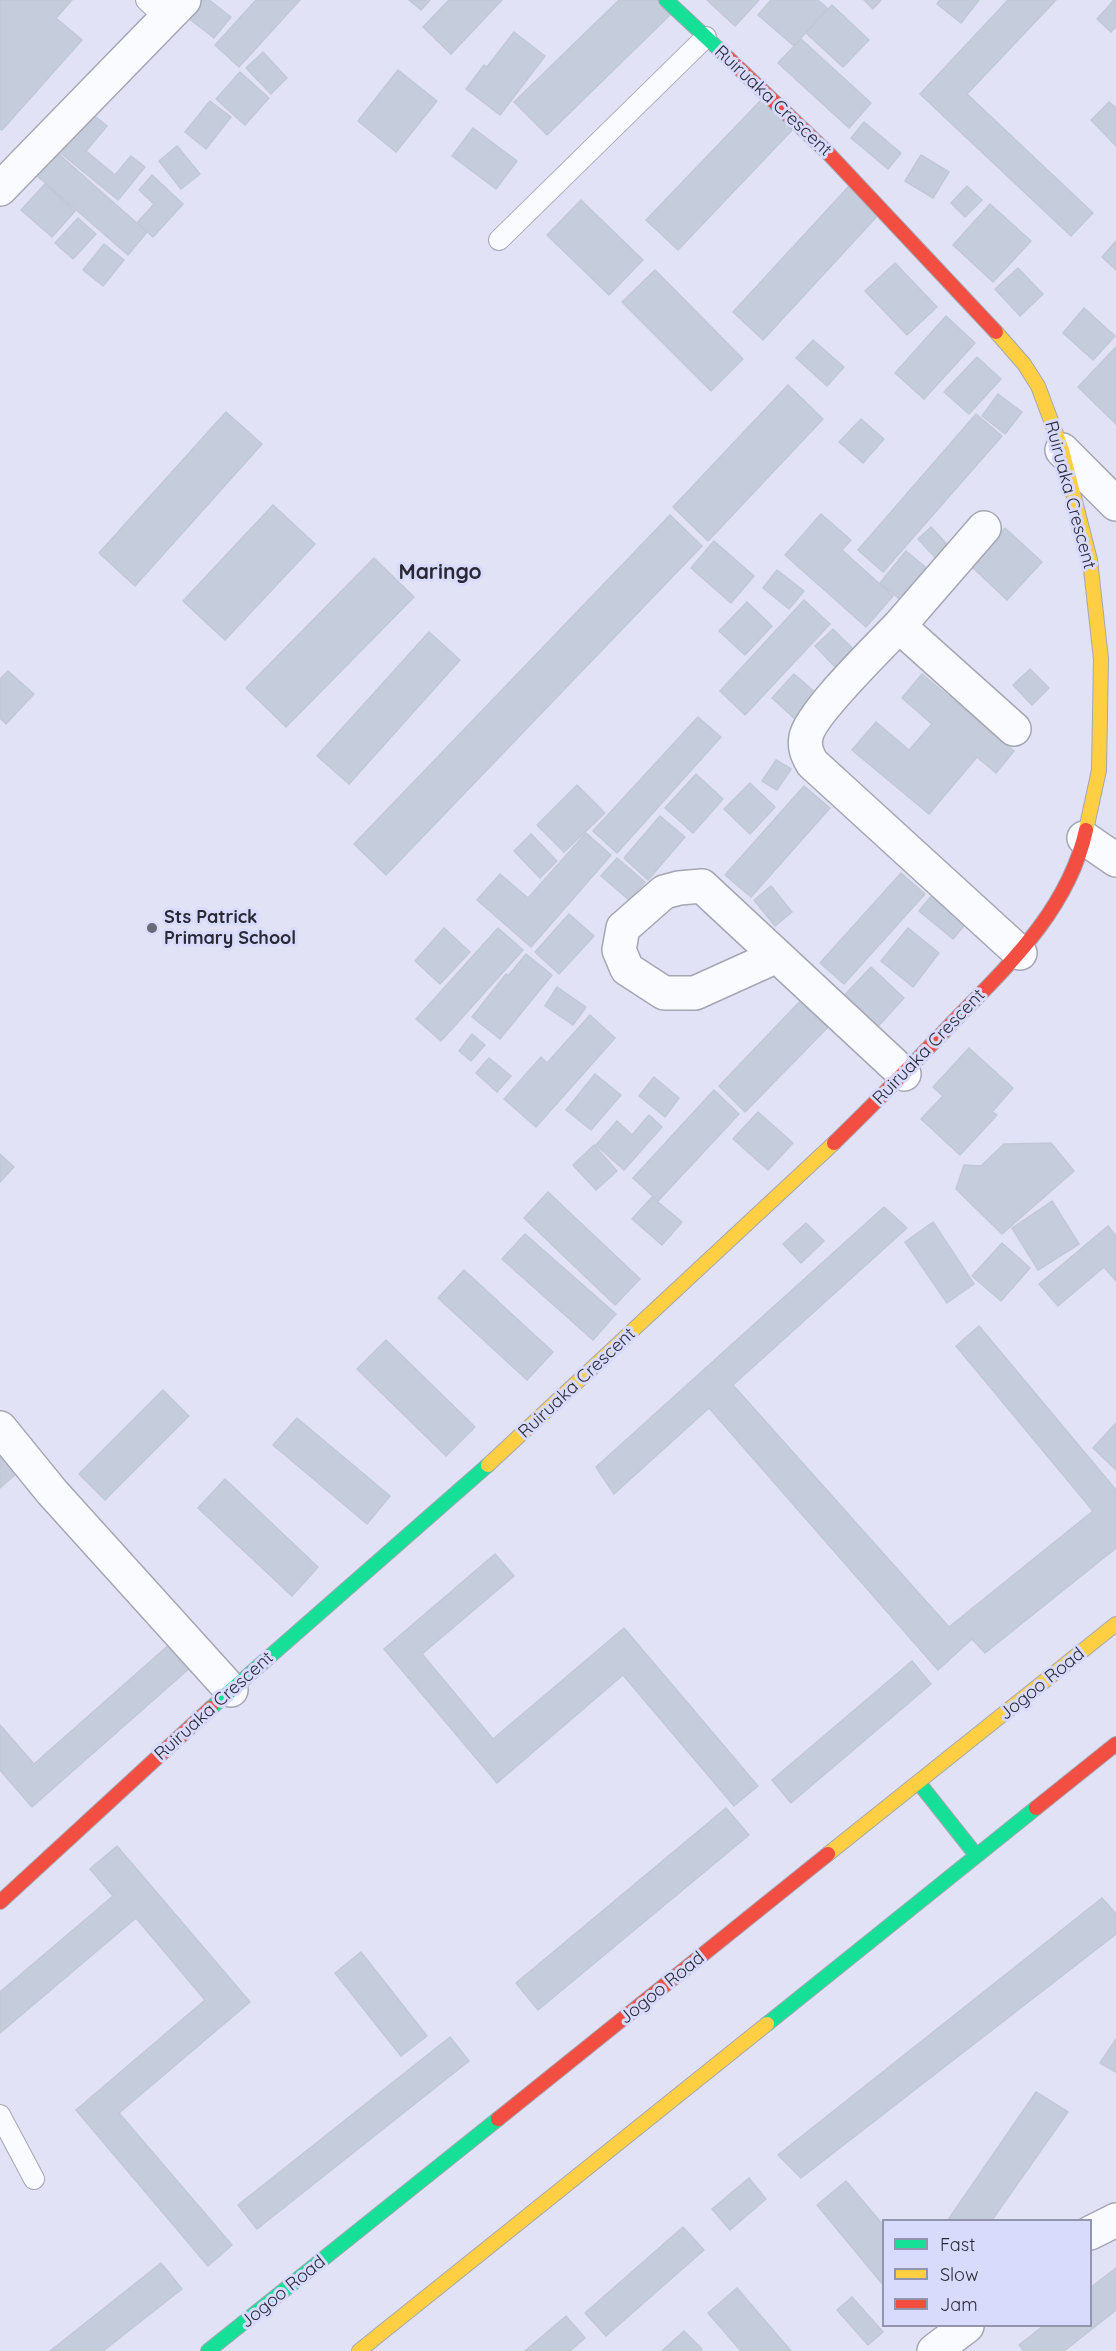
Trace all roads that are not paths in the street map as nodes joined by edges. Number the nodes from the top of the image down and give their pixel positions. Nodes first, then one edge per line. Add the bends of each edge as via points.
1 (666, 0) edge
2 (165, 6) edge
3 (706, 37) junction
4 (0, 189) edge
5 (499, 240) dead end
6 (1062, 450) junction
7 (1116, 504) edge
8 (984, 528) dead end
9 (899, 626) junction
10 (1108, 715) edge
11 (1014, 729) dead end
12 (1084, 838) junction
13 (1116, 860) edge
14 (1020, 953) junction
15 (777, 956) dead end
16 (904, 1074) junction
17 (0, 1428) edge
18 (1116, 1624) edge
19 (231, 1690) junction
20 (1116, 1744) edge
21 (919, 1783) junction
22 (976, 1855) junction
23 (0, 1902) edge
24 (0, 2115) edge
25 (34, 2179) dead end
26 (1116, 2220) edge
27 (1092, 2232) edge
28 (964, 2327) edge
29 (208, 2351) edge
30 (359, 2351) edge
31 (934, 2351) edge

1 - 3 street, Ruiruaka Crescent
2 - 4 street
3 - 5 lane
3 - 6 street, Ruiruaka Crescent via 828,153 1007,344 1038,386
6 - 7 street
6 - 10 street, Ruiruaka Crescent via 1090,560
8 - 9 street
9 - 11 street
9 - 14 street via 820,711 806,735 806,752 812,763
10 - 12 street, Ruiruaka Crescent
12 - 13 street
12 - 14 street, Ruiruaka Crescent via 1064,892
14 - 16 street, Ruiruaka Crescent
15 - 16 street
16 - 19 street, Ruiruaka Crescent via 806,1171 521,1436
17 - 19 street via 52,1492
18 - 21 street, Jogoo Road
19 - 23 street, Ruiruaka Crescent
20 - 22 street
21 - 22 street
21 - 29 street, Jogoo Road
22 - 30 street
24 - 25 lane
26 - 27 street
28 - 31 street

